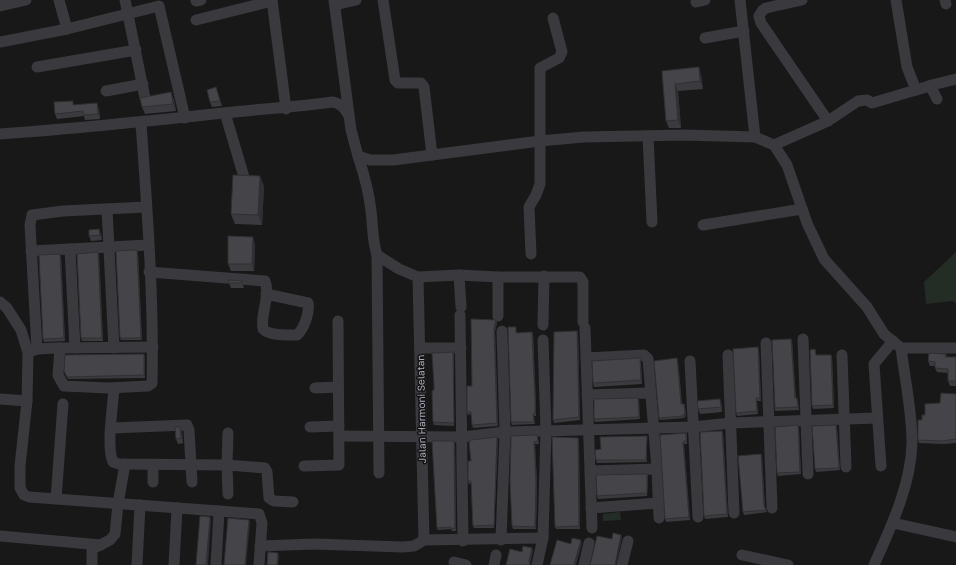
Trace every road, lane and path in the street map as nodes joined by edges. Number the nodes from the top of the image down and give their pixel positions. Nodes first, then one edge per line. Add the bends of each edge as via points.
1 (26, 0) edge
2 (59, 0) edge
3 (125, 0) edge
4 (356, 0) edge
5 (383, 0) edge
6 (740, 0) edge
7 (802, 0) edge
8 (896, 0) edge
9 (272, 1) edge
10 (158, 3) edge
11 (335, 3) edge
12 (0, 6) edge
13 (128, 12) junction
14 (553, 18) dead end
15 (196, 20) dead end
16 (66, 29) junction
17 (744, 31) junction
18 (705, 38) dead end
19 (0, 42) edge
20 (136, 50) junction
21 (36, 67) dead end
22 (956, 79) edge
23 (143, 84) junction
24 (928, 86) junction
25 (916, 90) junction
26 (106, 91) dead end
27 (145, 98) edge
28 (937, 99) dead end
29 (286, 108) junction
30 (225, 113) junction
31 (350, 116) junction
32 (185, 118) junction
33 (828, 121) junction
34 (141, 123) junction
35 (0, 134) edge
36 (648, 136) junction
37 (755, 137) junction
38 (540, 141) junction
39 (774, 146) junction
40 (432, 155) junction
41 (358, 156) junction
42 (244, 177) edge
43 (146, 207) junction
44 (107, 209) junction
45 (802, 209) junction
46 (652, 222) dead end
47 (703, 225) dead end
48 (148, 246) junction
49 (109, 247) junction
50 (70, 249) junction
51 (32, 251) junction
52 (531, 254) dead end
53 (377, 255) junction
54 (149, 272) junction
55 (459, 275) junction
56 (544, 276) junction
57 (418, 277) junction
58 (498, 277) junction
59 (266, 294) junction
60 (0, 302) edge
61 (498, 316) dead end
62 (338, 321) dead end
63 (542, 325) dead end
64 (502, 331) dead end
65 (803, 339) dead end
66 (543, 340) dead end
67 (766, 343) dead end
68 (897, 345) junction
69 (153, 347) junction
70 (60, 348) junction
71 (76, 348) junction
72 (114, 348) junction
73 (420, 348) junction
74 (461, 348) junction
75 (956, 348) edge
76 (33, 351) junction
77 (728, 355) dead end
78 (842, 355) dead end
79 (586, 358) junction
80 (690, 362) dead end
81 (338, 387) junction
82 (114, 388) junction
83 (315, 388) dead end
84 (650, 393) junction
85 (587, 395) junction
86 (0, 400) edge
87 (27, 401) junction
88 (62, 404) dead end
89 (877, 418) junction
90 (844, 419) junction
91 (806, 420) junction
92 (769, 421) junction
93 (731, 423) junction
94 (310, 427) dead end
95 (653, 427) junction
96 (693, 427) junction
97 (112, 428) junction
98 (588, 429) junction
99 (546, 430) junction
100 (339, 431) junction
101 (505, 432) junction
102 (228, 433) dead end
103 (379, 436) junction
104 (421, 436) junction
105 (462, 437) junction
106 (125, 464) junction
107 (192, 464) junction
108 (153, 465) junction
109 (227, 465) junction
110 (304, 466) dead end
111 (881, 466) dead end
112 (846, 468) dead end
113 (657, 469) junction
114 (590, 471) junction
115 (379, 473) dead end
116 (808, 474) dead end
117 (153, 482) dead end
118 (192, 482) dead end
119 (228, 494) dead end
120 (56, 499) junction
121 (293, 502) dead end
122 (658, 503) junction
123 (118, 504) junction
124 (140, 505) junction
125 (177, 508) junction
126 (591, 508) junction
127 (772, 508) dead end
128 (219, 511) junction
129 (734, 513) dead end
130 (659, 518) dead end
131 (698, 518) dead end
132 (893, 523) junction
133 (592, 528) dead end
134 (0, 536) edge
135 (956, 537) edge
136 (543, 538) junction
137 (424, 540) junction
138 (500, 540) junction
139 (463, 541) junction
140 (628, 541) dead end
141 (589, 543) dead end
142 (101, 545) junction
143 (260, 546) junction
144 (742, 555) dead end
145 (454, 562) dead end
146 (92, 565) edge
147 (137, 565) edge
148 (174, 565) edge
149 (216, 565) edge
150 (259, 565) edge
151 (466, 565) edge
152 (537, 565) edge
153 (584, 565) edge
154 (622, 565) edge
155 (788, 565) edge
156 (874, 565) edge

1 - 12 street
2 - 16 street
3 - 13 street
4 - 11 street
5 - 40 street via 395,80 398,83 421,83 424,86
6 - 17 street
7 - 33 street via 766,8 759,16 761,23
8 - 25 street via 907,67
9 - 15 street
9 - 29 street
10 - 13 street
10 - 32 street
11 - 31 street
13 - 16 street
13 - 20 street
14 - 38 street via 562,52 559,58 540,68
16 - 19 street
17 - 18 street
17 - 37 street
20 - 21 street
20 - 23 street
22 - 24 street
23 - 26 street
23 - 27 street
24 - 25 street
24 - 28 street
25 - 33 street via 872,103 867,100 858,101
29 - 30 street
29 - 31 street via 333,102 339,103
30 - 32 street
30 - 42 street
31 - 41 street
32 - 34 street
33 - 39 street
34 - 35 street
34 - 43 street
36 - 37 street
36 - 38 street
36 - 46 street
37 - 39 street
38 - 40 street
38 - 52 street via 538,190 529,207
39 - 45 street via 787,165
40 - 41 street via 381,160
41 - 53 street via 370,198 373,243
43 - 44 street
43 - 48 street
44 - 49 street
44 - 51 street via 32,215
45 - 47 street
45 - 68 street via 824,259 858,296 884,334
48 - 49 street
48 - 54 street
49 - 50 street
49 - 72 street
50 - 51 street
50 - 71 street
51 - 76 street
53 - 57 street
53 - 103 street
54 - 59 street via 265,281
54 - 69 street
55 - 57 street
55 - 58 street
55 - 74 street
56 - 58 street
56 - 63 street
56 - 79 street via 580,277
57 - 73 street, Jalan Harmoni Selatan
58 - 61 street
59 - 59 street via 263,329 268,332 297,335 302,331 308,304
60 - 76 street via 7,308
62 - 81 street
64 - 101 street
65 - 91 street
66 - 99 street
67 - 92 street
68 - 75 street
68 - 89 street via 874,364
68 - 132 street via 911,417 912,444 907,477
69 - 72 street
69 - 82 street via 152,385
70 - 71 street
70 - 76 street
70 - 82 street via 58,375 64,386
71 - 72 street
73 - 74 street
73 - 104 street, Jalan Harmoni Selatan
74 - 105 street
76 - 87 street
77 - 93 street
78 - 90 street
79 - 84 street via 644,356 649,362
79 - 85 street
80 - 96 street
81 - 83 street
81 - 100 street
82 - 97 street
84 - 85 street
84 - 95 street
85 - 98 street
86 - 87 street
87 - 120 street via 20,488 24,495 29,497
88 - 120 street
89 - 90 street
89 - 111 street
90 - 91 street
90 - 112 street
91 - 92 street
91 - 116 street
92 - 93 street
92 - 127 street
93 - 96 street
93 - 129 street
94 - 100 street
95 - 96 street
95 - 98 street
95 - 113 street
96 - 131 street
97 - 106 street via 110,456 115,463
97 - 107 street via 186,425 190,430
98 - 99 street
98 - 114 street
99 - 101 street
99 - 136 street
100 - 103 street
100 - 110 street via 339,466
101 - 105 street
101 - 138 street
102 - 109 street
103 - 104 street
103 - 115 street
104 - 105 street
104 - 137 street, Jalan Harmoni Selatan
105 - 139 street
106 - 108 street
106 - 123 street
107 - 108 street
107 - 109 street
107 - 118 street
108 - 117 street
109 - 119 street
109 - 121 street via 265,468 268,472 269,498 274,501
113 - 114 street
113 - 122 street
114 - 126 street
120 - 123 street
122 - 126 street
122 - 130 street
123 - 124 street
123 - 142 street via 115,534
124 - 125 street
124 - 147 street
125 - 128 street
125 - 148 street
126 - 133 street
128 - 143 street via 258,514 262,523
128 - 149 street
132 - 135 street
132 - 156 street
134 - 142 street
136 - 138 street
136 - 152 street
137 - 139 street
137 - 143 street via 404,548 314,544
138 - 139 street
140 - 154 street
141 - 153 street
142 - 146 street via 92,549
143 - 150 street
144 - 155 street
145 - 151 street

